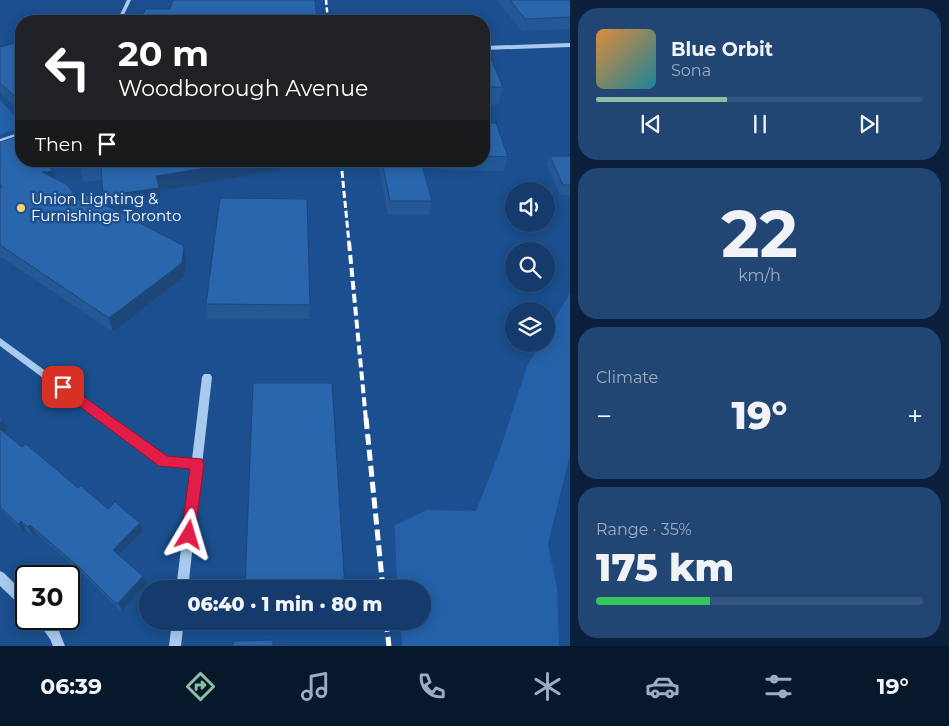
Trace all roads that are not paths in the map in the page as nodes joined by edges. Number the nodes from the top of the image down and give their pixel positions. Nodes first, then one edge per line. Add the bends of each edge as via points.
1 (129, 0) edge
2 (122, 15) edge
3 (570, 45) edge
4 (490, 48) edge
5 (15, 136) edge
6 (0, 141) edge
7 (0, 341) edge
8 (207, 377) dead end
9 (197, 464) junction
10 (0, 577) edge
11 (183, 580) edge
12 (15, 592) edge
13 (51, 630) edge
14 (177, 630) edge
15 (59, 646) edge
16 (175, 646) edge

1 - 2 street
3 - 4 street
5 - 6 street
7 - 9 street via 164,462
8 - 9 street
9 - 11 street
10 - 12 street
13 - 15 street
14 - 16 street

